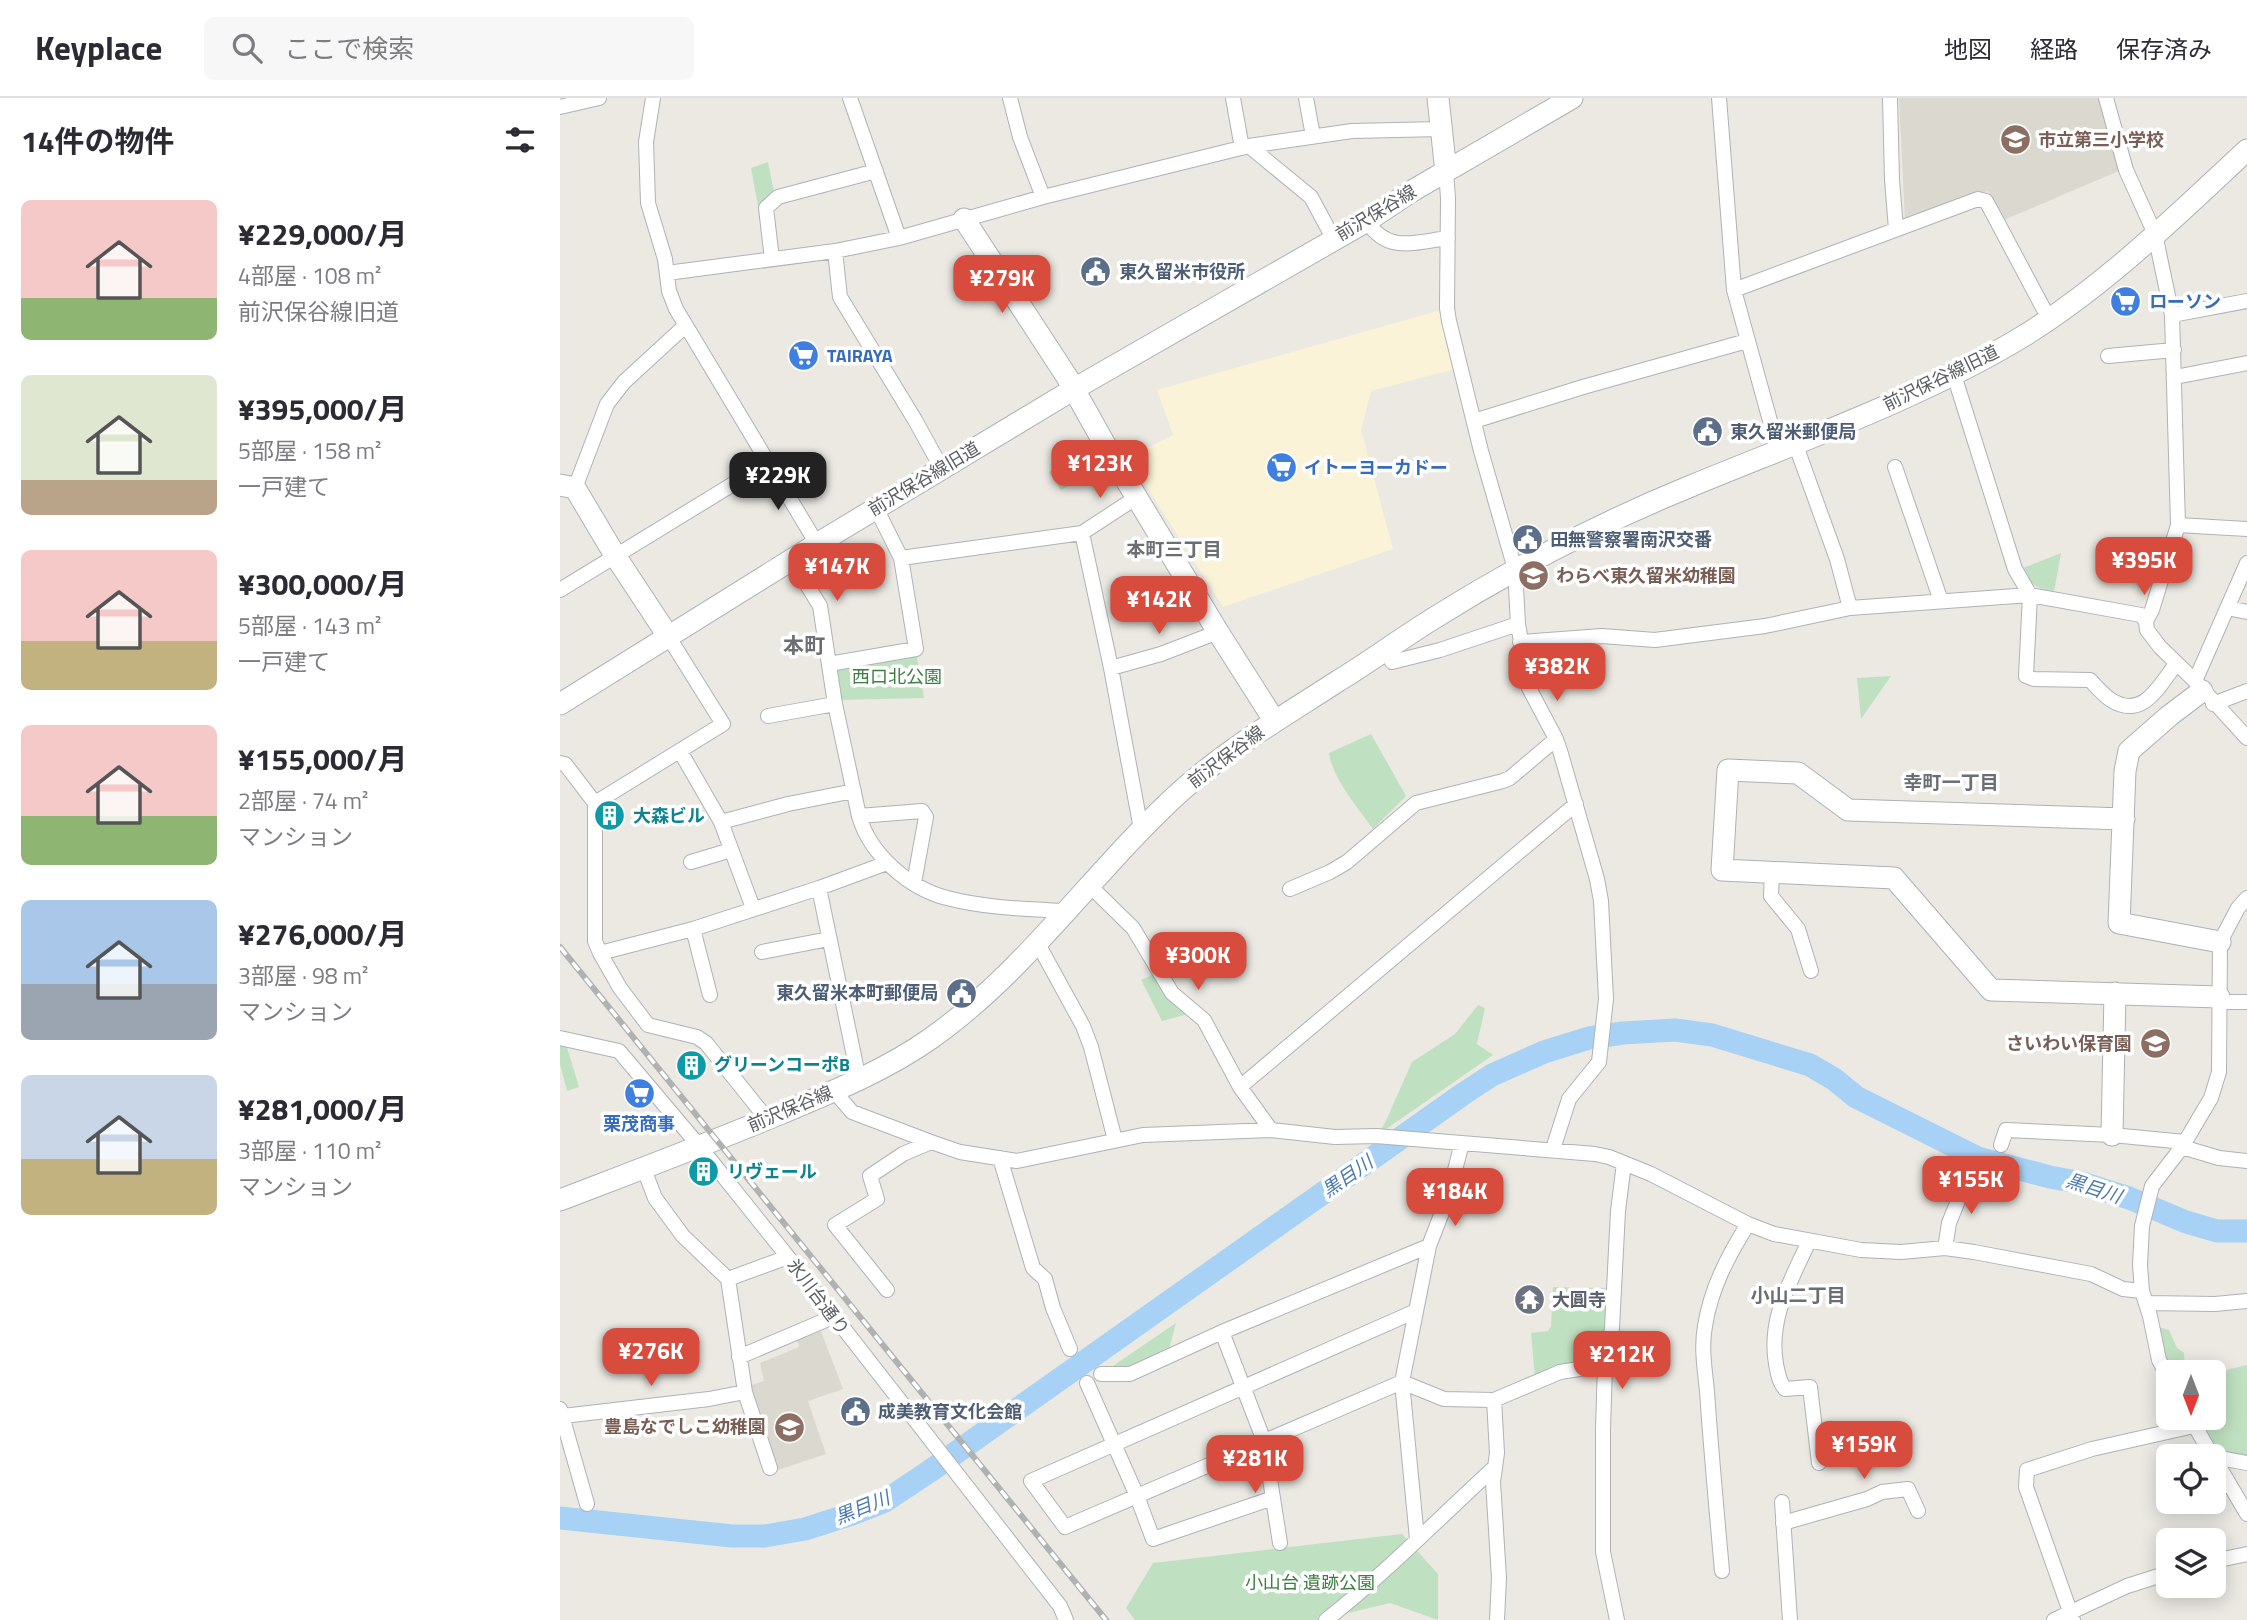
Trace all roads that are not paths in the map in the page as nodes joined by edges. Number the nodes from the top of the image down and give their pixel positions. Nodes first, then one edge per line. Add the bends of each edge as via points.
1 (599, 98) edge
2 (653, 98) edge
3 (850, 98) edge
4 (1010, 98) edge
5 (1233, 98) edge
6 (1307, 98) edge
7 (1438, 98) edge
8 (1572, 98) edge
9 (1718, 98) edge
10 (1890, 98) edge
11 (2106, 98) edge
12 (560, 107) edge
13 (1441, 130) junction
14 (1313, 136) junction
15 (1245, 147) junction
16 (2247, 150) edge
17 (876, 171) junction
18 (1446, 172) junction
19 (1043, 197) junction
20 (964, 219) junction
21 (1367, 220) junction
22 (1896, 229) junction
23 (2155, 234) junction
24 (899, 238) junction
25 (1333, 238) junction
26 (1448, 238) junction
27 (835, 251) junction
28 (772, 259) junction
29 (667, 273) junction
30 (1734, 290) junction
31 (2247, 301) edge
32 (2172, 315) junction
33 (2049, 319) junction
34 (685, 326) junction
35 (1747, 341) junction
36 (2174, 350) junction
37 (2108, 356) dead end
38 (2247, 363) edge
39 (1954, 375) junction
40 (2175, 377) junction
41 (1074, 389) junction
42 (1474, 421) junction
43 (1787, 447) junction
44 (769, 463) junction
45 (1895, 467) dead end
46 (942, 469) junction
47 (568, 487) edge
48 (1137, 497) junction
49 (876, 508) junction
50 (2178, 525) junction
51 (2247, 529) edge
52 (1082, 533) junction
53 (817, 544) junction
54 (616, 557) junction
55 (901, 558) junction
56 (792, 560) junction
57 (2247, 563) edge
58 (1515, 569) junction
59 (560, 590) edge
60 (2030, 595) junction
61 (1941, 601) junction
62 (1850, 608) junction
63 (2227, 608) junction
64 (2247, 612) edge
65 (2146, 621) junction
66 (1518, 624) junction
67 (1217, 632) junction
68 (668, 636) junction
69 (1520, 642) junction
70 (1387, 650) junction
71 (828, 664) junction
72 (2176, 664) junction
73 (1111, 668) junction
74 (2247, 691) edge
75 (2203, 692) junction
76 (560, 704) edge
77 (835, 704) junction
78 (768, 716) dead end
79 (1275, 720) junction
80 (2247, 738) edge
81 (1556, 739) junction
82 (680, 751) junction
83 (560, 763) edge
84 (854, 791) junction
85 (594, 803) junction
86 (1576, 804) junction
87 (859, 816) junction
88 (2124, 818) junction
89 (721, 822) junction
90 (1141, 829) junction
91 (731, 850) junction
92 (691, 862) dead end
93 (887, 863) junction
94 (1772, 873) junction
95 (914, 883) junction
96 (1088, 885) junction
97 (819, 888) junction
98 (1290, 889) dead end
99 (2247, 898) edge
100 (753, 908) junction
101 (1066, 911) junction
102 (694, 929) junction
103 (828, 939) junction
104 (1037, 942) junction
105 (2220, 942) junction
106 (762, 952) dead end
107 (600, 953) junction
108 (1811, 971) dead end
109 (2115, 993) junction
110 (710, 995) dead end
111 (2219, 997) junction
112 (2247, 1002) edge
113 (560, 1038) edge
114 (859, 1080) junction
115 (1240, 1087) junction
116 (834, 1091) junction
117 (767, 1119) junction
118 (1270, 1130) junction
119 (2112, 1136) junction
120 (1115, 1140) junction
121 (931, 1143) junction
122 (1462, 1143) junction
123 (2183, 1144) junction
124 (2001, 1145) dead end
125 (700, 1147) junction
126 (1553, 1149) junction
127 (1000, 1158) junction
128 (2247, 1161) edge
129 (1624, 1163) junction
130 (644, 1169) junction
131 (1968, 1176) dead end
132 (560, 1199) edge
133 (1748, 1224) junction
134 (1809, 1241) junction
135 (1429, 1246) junction
136 (1945, 1248) junction
137 (788, 1258) junction
138 (728, 1279) junction
139 (887, 1290) dead end
140 (2144, 1297) junction
141 (2247, 1301) edge
142 (1416, 1311) junction
143 (833, 1317) junction
144 (1222, 1332) junction
145 (1070, 1349) dead end
146 (739, 1357) junction
147 (2159, 1360) edge
148 (1605, 1365) junction
149 (1101, 1374) dead end
150 (1087, 1382) dead end
151 (1402, 1382) junction
152 (1244, 1385) junction
153 (744, 1392) junction
154 (1494, 1401) junction
155 (561, 1412) edge
156 (2162, 1430) edge
157 (1264, 1441) junction
158 (1114, 1443) junction
159 (2226, 1459) edge
160 (1819, 1463) dead end
161 (2247, 1463) edge
162 (1496, 1467) junction
163 (770, 1468) dead end
164 (2226, 1479) edge
165 (1137, 1496) junction
166 (1273, 1498) junction
167 (1782, 1503) dead end
168 (587, 1504) dead end
169 (1918, 1511) dead end
170 (2247, 1514) edge
171 (1783, 1523) junction
172 (1417, 1539) junction
173 (1280, 1543) dead end
174 (2247, 1554) edge
175 (2226, 1558) edge
176 (1722, 1570) dead end
177 (2156, 1577) edge
178 (2071, 1616) edge
179 (1066, 1620) edge
180 (1326, 1620) edge
181 (1497, 1620) edge
182 (1617, 1620) edge
183 (1790, 1620) edge
184 (2054, 1620) edge

1 - 12 street
2 - 29 street via 646,183
3 - 17 street
4 - 19 street
5 - 15 street
6 - 14 street
7 - 13 street
8 - 18 street, 前沢保谷線
9 - 30 street
10 - 22 street
11 - 23 street via 2126,170
13 - 14 street
13 - 18 street
14 - 15 street
15 - 19 street
15 - 25 street via 1311,197
16 - 23 street, 前沢保谷線旧道
17 - 24 street
17 - 28 street via 778,197 766,208
18 - 21 street, 前沢保谷線
18 - 26 street
19 - 20 street
20 - 24 street
20 - 41 street
21 - 25 street, 前沢保谷線
21 - 26 street via 1373,231 1399,245
22 - 30 street
22 - 33 street via 1978,199 1986,201
23 - 32 street
23 - 33 street, 前沢保谷線旧道
24 - 27 street
25 - 41 street, 前沢保谷線
26 - 42 street via 1447,308
27 - 28 street
27 - 46 street via 840,297
28 - 29 street
29 - 34 street via 669,291
30 - 35 street
31 - 32 street
32 - 36 street
33 - 39 street, 前沢保谷線旧道
34 - 44 street
34 - 47 street via 624,382 607,404
35 - 42 street
35 - 43 street
36 - 37 street
36 - 40 street
38 - 40 street
39 - 43 street, 前沢保谷線旧道
39 - 60 street via 2015,569
40 - 50 street
41 - 46 street, 前沢保谷線旧道
41 - 48 street, 前沢保谷線
42 - 58 street
43 - 58 street, 前沢保谷線旧道 via 1580,534
43 - 62 street via 1837,558
44 - 53 street
44 - 54 street
45 - 61 street
46 - 49 street, 前沢保谷線旧道
47 - 54 street
48 - 52 street
48 - 67 street, 前沢保谷線
49 - 53 street, 前沢保谷線旧道
49 - 55 street
50 - 51 street
50 - 65 street
52 - 55 street
52 - 73 street
53 - 56 street, 前沢保谷線旧道
54 - 59 street
54 - 68 street
55 - 71 street via 916,649
56 - 68 street, 前沢保谷線旧道
56 - 71 street via 820,606
57 - 63 street
58 - 66 street
58 - 70 street, 前沢保谷線旧道
60 - 61 street
60 - 65 street via 2135,613
60 - 72 street via 2026,676 2034,680 2090,680 2111,700 2132,706 2146,703
61 - 62 street
62 - 69 street via 1765,626 1654,640 1602,636
63 - 64 street
63 - 75 street
65 - 72 street via 2147,630
66 - 69 street
66 - 70 street via 1392,662
67 - 73 street
67 - 79 street, 前沢保谷線
68 - 76 street, 前沢保谷線旧道
68 - 82 street via 723,724
69 - 81 street via 1529,688
70 - 79 street, 前沢保谷線旧道
71 - 77 street
72 - 75 street
73 - 90 street
74 - 75 street
75 - 80 street
75 - 88 street via 2129,751
77 - 78 street
77 - 84 street
79 - 90 street, 前沢保谷線 via 1224,754
81 - 86 street
81 - 98 street via 1510,778 1416,803 1347,862
82 - 85 street
82 - 89 street
83 - 85 street
84 - 87 street
84 - 89 street
85 - 107 street via 595,941
86 - 115 street
86 - 126 street via 1601,901 1604,1017 1599,1062 1569,1099
87 - 93 street via 864,832
87 - 95 street via 922,811 926,817
88 - 94 street via 1847,810 1798,773 1728,770 1722,870
88 - 105 street via 2119,923
89 - 91 street
90 - 96 street, 前沢保谷線
91 - 92 street
91 - 100 street
93 - 95 street
93 - 97 street
94 - 108 street via 1771,896 1798,929
94 - 109 street via 1894,878 1991,990
95 - 101 street via 945,898
96 - 101 street, 前沢保谷線
96 - 115 street via 1133,928 1172,993 1204,1020
97 - 100 street
97 - 103 street
99 - 105 street
100 - 102 street
101 - 104 street, 前沢保谷線
102 - 107 street
102 - 110 street
103 - 106 street
103 - 114 street
104 - 114 street, 前沢保谷線 via 948,1026
104 - 120 street via 1083,1026
105 - 111 street
107 - 117 street via 648,1025 706,1042
109 - 111 street
109 - 119 street
111 - 112 street via 2226,1002
111 - 123 street via 2219,1072 2211,1098
113 - 125 street, 氷川台通り via 619,1051
114 - 116 street, 前沢保谷線
115 - 118 street
116 - 117 street, 前沢保谷線
116 - 121 street via 852,1112
117 - 125 street, 前沢保谷線
118 - 120 street
118 - 122 street
119 - 123 street
119 - 124 street via 2006,1130
120 - 127 street via 1017,1161
121 - 127 street
121 - 139 street via 903,1154 870,1176 877,1199 835,1225
122 - 126 street
122 - 135 street
123 - 128 street via 2219,1158
123 - 140 street via 2149,1196 2140,1265
125 - 130 street, 前沢保谷線
125 - 137 street, 氷川台通り
126 - 129 street
127 - 145 street via 1033,1268 1045,1279
129 - 133 street
129 - 148 street via 1612,1328
130 - 132 street, 前沢保谷線
130 - 138 street via 655,1198 683,1236
131 - 136 street via 1949,1223
133 - 134 street
133 - 176 street via 1721,1270 1702,1350
134 - 136 street via 1882,1251
134 - 160 street via 1779,1309 1773,1345 1785,1389 1810,1387
135 - 142 street
135 - 144 street
136 - 140 street via 2091,1274
137 - 138 street
137 - 143 street, 氷川台通り
138 - 146 street
140 - 141 street via 2215,1304
140 - 147 street
142 - 151 street
142 - 152 street
143 - 146 street
143 - 179 street, 氷川台通り via 1060,1606
144 - 149 street via 1130,1374
144 - 152 street
146 - 153 street
148 - 154 street via 1560,1373
148 - 182 street via 1603,1552
150 - 158 street
151 - 154 street via 1444,1399
151 - 157 street
151 - 172 street
152 - 157 street
152 - 158 street
153 - 155 street
153 - 163 street
154 - 162 street
155 - 168 street
156 - 178 street via 2027,1469 2026,1488
157 - 165 street
157 - 166 street
158 - 165 street
158 - 165 street via 1031,1481 1065,1527
159 - 161 street
162 - 172 street
162 - 181 street
164 - 170 street
165 - 166 street via 1153,1539
166 - 173 street
167 - 171 street
169 - 171 street via 1908,1489 1882,1492
171 - 183 street
172 - 180 street
174 - 175 street
177 - 178 street via 2127,1586
178 - 184 street

